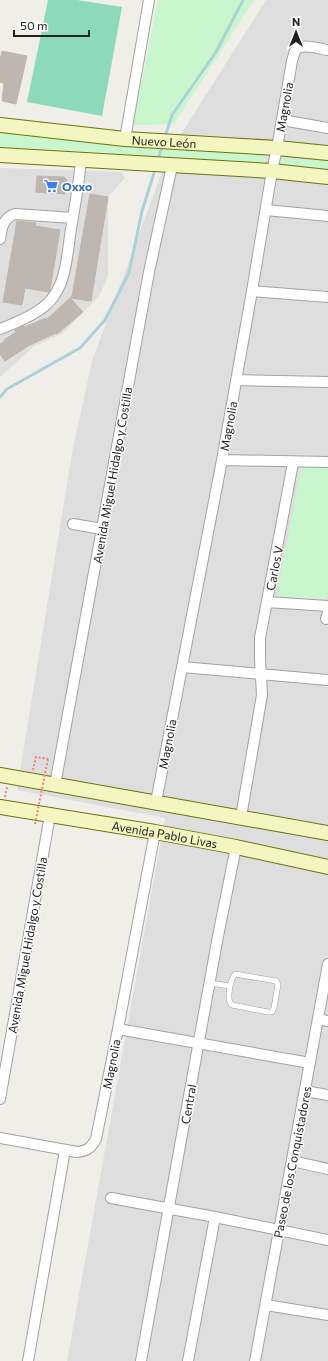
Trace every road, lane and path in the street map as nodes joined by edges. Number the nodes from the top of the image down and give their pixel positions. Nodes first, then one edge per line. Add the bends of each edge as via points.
1 (149, 0) edge
2 (328, 50) edge
3 (282, 120) junction
4 (0, 125) edge
5 (328, 128) edge
6 (125, 139) junction
7 (277, 148) junction
8 (328, 153) edge
9 (0, 155) edge
10 (81, 160) junction
11 (172, 166) junction
12 (272, 171) junction
13 (328, 177) edge
14 (266, 210) junction
15 (328, 216) edge
16 (73, 218) junction
17 (0, 239) edge
18 (252, 291) junction
19 (328, 297) edge
20 (0, 329) edge
21 (236, 380) junction
22 (328, 382) edge
23 (222, 460) junction
24 (328, 462) edge
25 (293, 463) junction
26 (73, 524) dead end
27 (102, 529) junction
28 (267, 602) junction
29 (328, 606) edge
30 (182, 667) junction
31 (261, 674) junction
32 (328, 680) edge
33 (36, 757) dead end
34 (0, 775) edge
35 (55, 785) junction
36 (156, 802) junction
37 (0, 807) edge
38 (50, 815) junction
39 (241, 818) junction
40 (35, 824) dead end
41 (155, 832) junction
42 (328, 833) edge
43 (236, 847) junction
44 (328, 867) edge
45 (328, 964) edge
46 (210, 983) junction
47 (230, 986) junction
48 (323, 1020) edge
49 (118, 1029) junction
50 (199, 1044) junction
51 (310, 1063) junction
52 (305, 1091) junction
53 (328, 1095) edge
54 (0, 1099) edge
55 (0, 1138) edge
56 (65, 1150) junction
57 (292, 1161) junction
58 (328, 1169) edge
59 (111, 1198) dead end
60 (169, 1208) junction
61 (215, 1217) junction
62 (279, 1230) junction
63 (328, 1240) edge
64 (266, 1305) junction
65 (328, 1315) edge
66 (28, 1361) edge
67 (141, 1361) edge
68 (188, 1361) edge
69 (255, 1361) edge

1 - 6 street
2 - 3 street, Magnolia via 304,47 296,50
3 - 5 street
3 - 7 street, Magnolia
4 - 6 main road, Nuevo León
6 - 7 main road, Nuevo León
7 - 8 main road, Nuevo León
7 - 12 street, Magnolia
9 - 10 main road, Nuevo León
10 - 11 main road, Nuevo León
10 - 16 street
11 - 12 main road, Nuevo León
11 - 27 street, Avenida Miguel Hidalgo y Costilla via 147,280
12 - 13 main road, Nuevo León
12 - 14 street, Magnolia
14 - 15 street
14 - 18 street, Magnolia
16 - 17 street via 15,214 8,216
16 - 20 street via 65,270 55,295 34,314
18 - 19 street
18 - 21 street, Magnolia
21 - 22 street
21 - 23 street, Magnolia
23 - 25 street
23 - 30 street, Magnolia
24 - 25 street
25 - 28 street, Carlos V
26 - 27 street
27 - 35 street, Avenida Miguel Hidalgo y Costilla
28 - 29 street
28 - 31 street, Carlos V via 260,638
30 - 31 street
30 - 36 street, Magnolia
31 - 32 street
31 - 39 street via 262,696
33 - 40 path, bridge via 48,759
34 - 35 main road
35 - 36 main road
36 - 39 main road
37 - 38 main road, Avenida Pablo Livas
38 - 41 main road, Avenida Pablo Livas
38 - 54 street, Avenida Miguel Hidalgo y Costilla
39 - 42 main road
41 - 43 main road, Avenida Pablo Livas
41 - 49 street, Magnolia
43 - 44 main road, Avenida Pablo Livas
43 - 46 street, Central
45 - 48 street, Paseo de los Conquistadores
46 - 47 lane
46 - 50 street, Central
47 - 47 lane via 228,1000 232,1005 272,1012 278,984 276,981 235,974
48 - 51 street, Paseo de los Conquistadores
49 - 50 street
49 - 56 street, Magnolia via 96,1139 86,1151
50 - 51 street
50 - 60 street, Central
51 - 52 street, Paseo de los Conquistadores
52 - 53 street
52 - 57 street, Paseo de los Conquistadores
55 - 56 street
56 - 66 street
57 - 58 street
57 - 62 street, Paseo de los Conquistadores
59 - 60 street
60 - 61 street
60 - 67 street, Central
61 - 62 street
61 - 68 street
62 - 63 street
62 - 64 street, Paseo de los Conquistadores
64 - 65 street
64 - 69 street, Paseo de los Conquistadores

